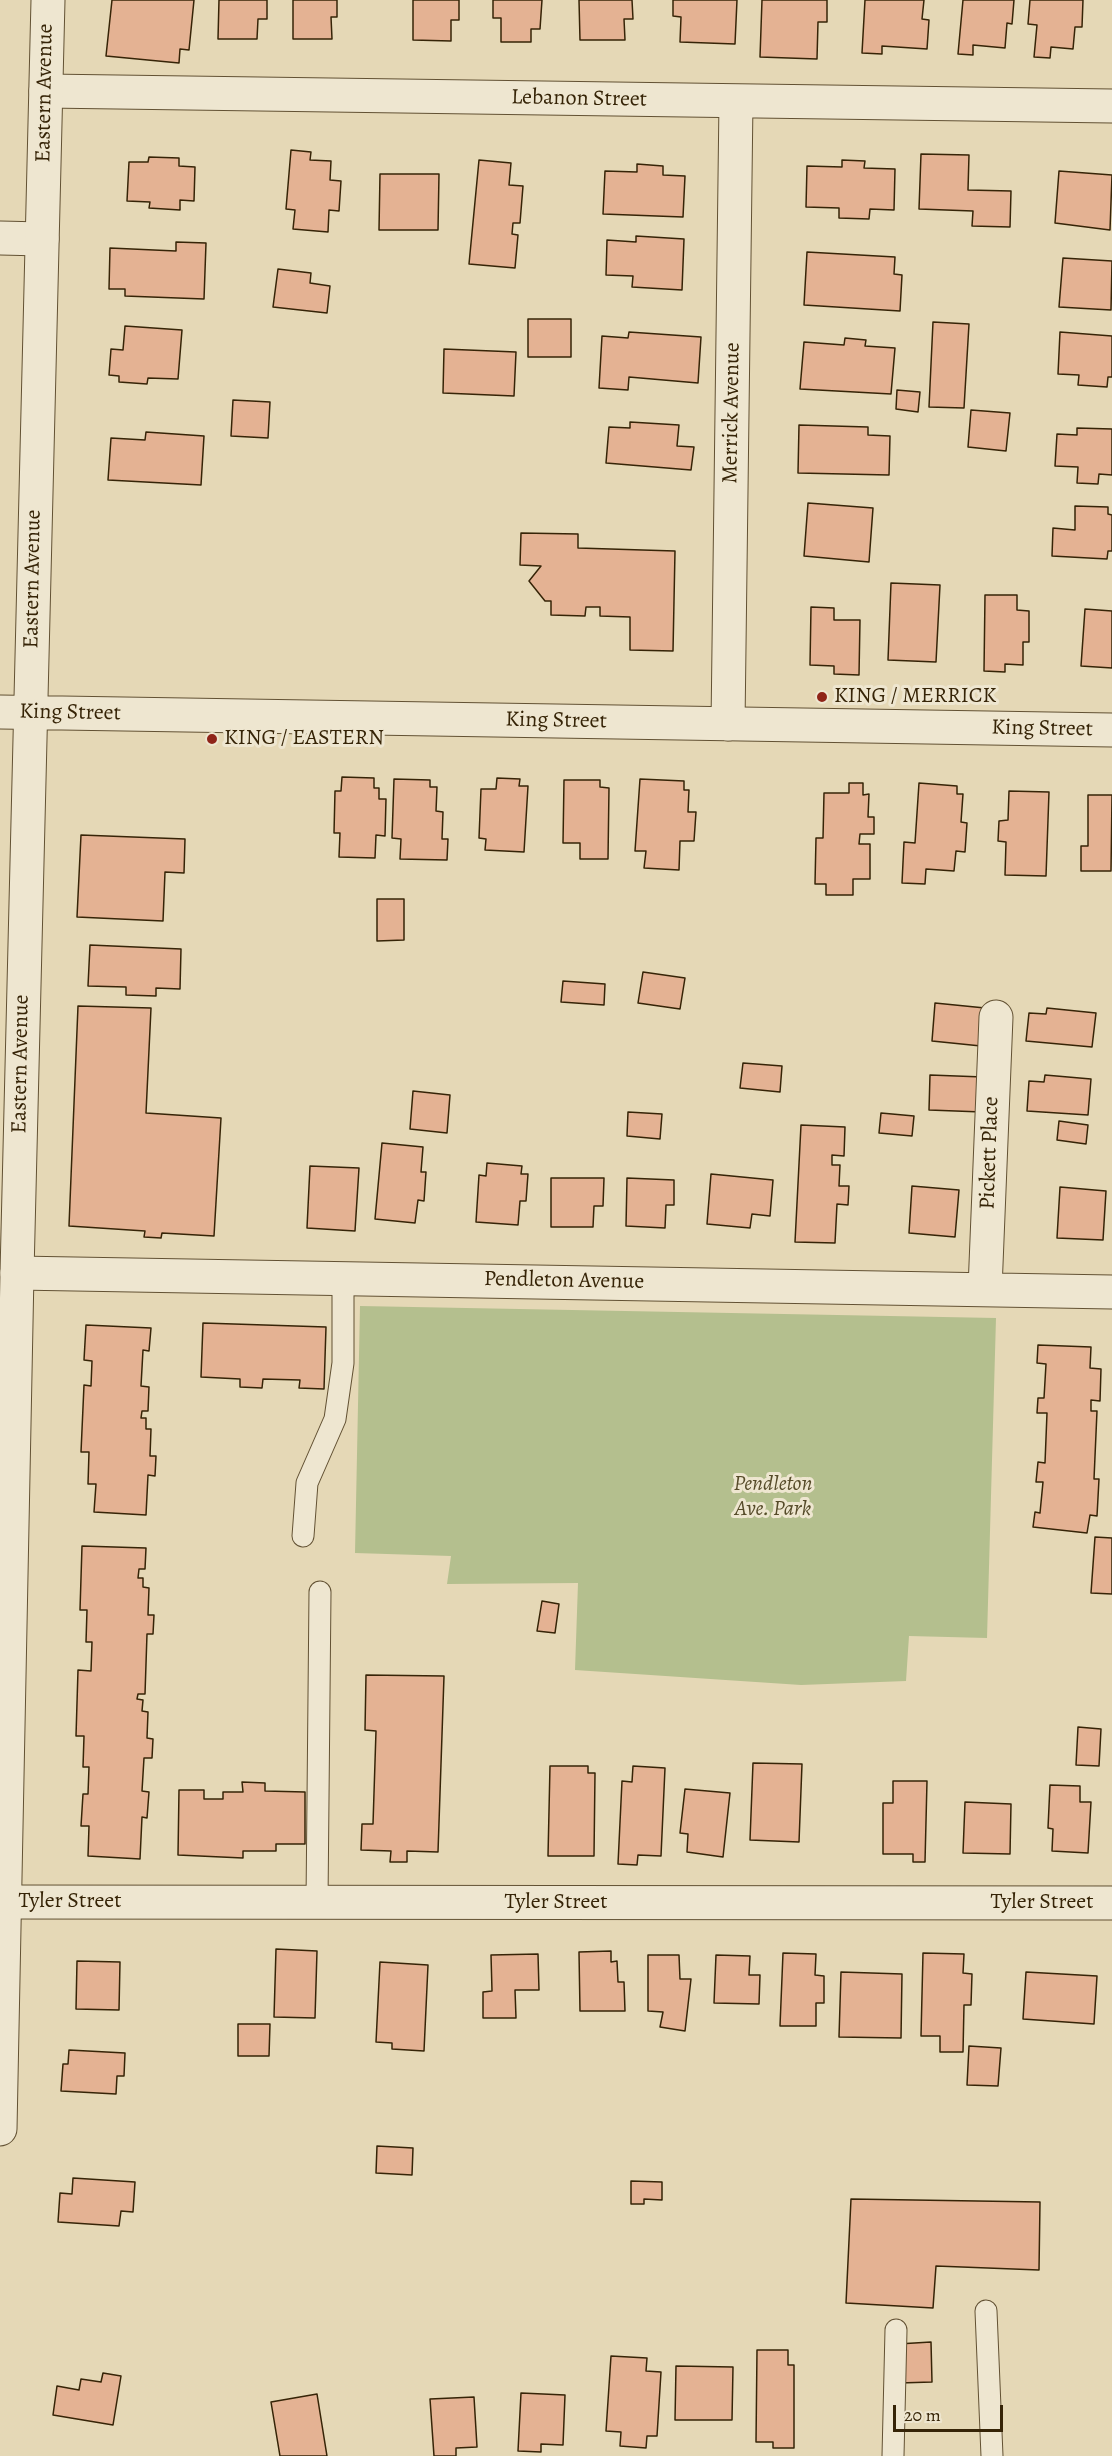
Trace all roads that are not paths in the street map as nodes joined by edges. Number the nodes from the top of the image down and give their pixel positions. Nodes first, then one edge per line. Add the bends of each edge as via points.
1 (48, 0) edge
2 (46, 91) junction
3 (736, 101) junction
4 (1112, 106) edge
5 (0, 238) edge
6 (42, 239) junction
7 (15, 713) edge
8 (728, 724) junction
9 (1112, 730) edge
10 (996, 1017) dead end
11 (10, 1112) edge
12 (17, 1273) junction
13 (343, 1278) junction
14 (985, 1289) junction
15 (1112, 1292) edge
16 (7, 1476) edge
17 (303, 1536) dead end
18 (320, 1592) dead end
19 (3, 1902) edge
20 (317, 1902) junction
21 (1112, 1904) edge
22 (0, 2129) edge
23 (987, 2311) dead end
24 (896, 2330) dead end
25 (893, 2456) edge
26 (992, 2456) edge

1 - 2 street, Eastern Avenue
2 - 3 street, Lebanon Street
2 - 6 street, Eastern Avenue
3 - 4 street, Lebanon Street
3 - 8 street, Merrick Avenue
5 - 6 street
6 - 7 street, Eastern Avenue
7 - 8 street, King Street
7 - 11 street, Eastern Avenue
8 - 9 street, King Street
10 - 14 street, Pickett Place
11 - 12 street, Eastern Avenue
12 - 13 street, Pendleton Avenue
12 - 16 street, Eastern Avenue
13 - 14 street, Pendleton Avenue
13 - 17 lane via 343,1363 335,1419 307,1483
14 - 15 street, Pendleton Avenue
16 - 19 street, Eastern Avenue
18 - 20 lane
19 - 20 street, Tyler Street
19 - 22 street, Eastern Avenue
20 - 21 street, Tyler Street
23 - 26 lane
24 - 25 lane

